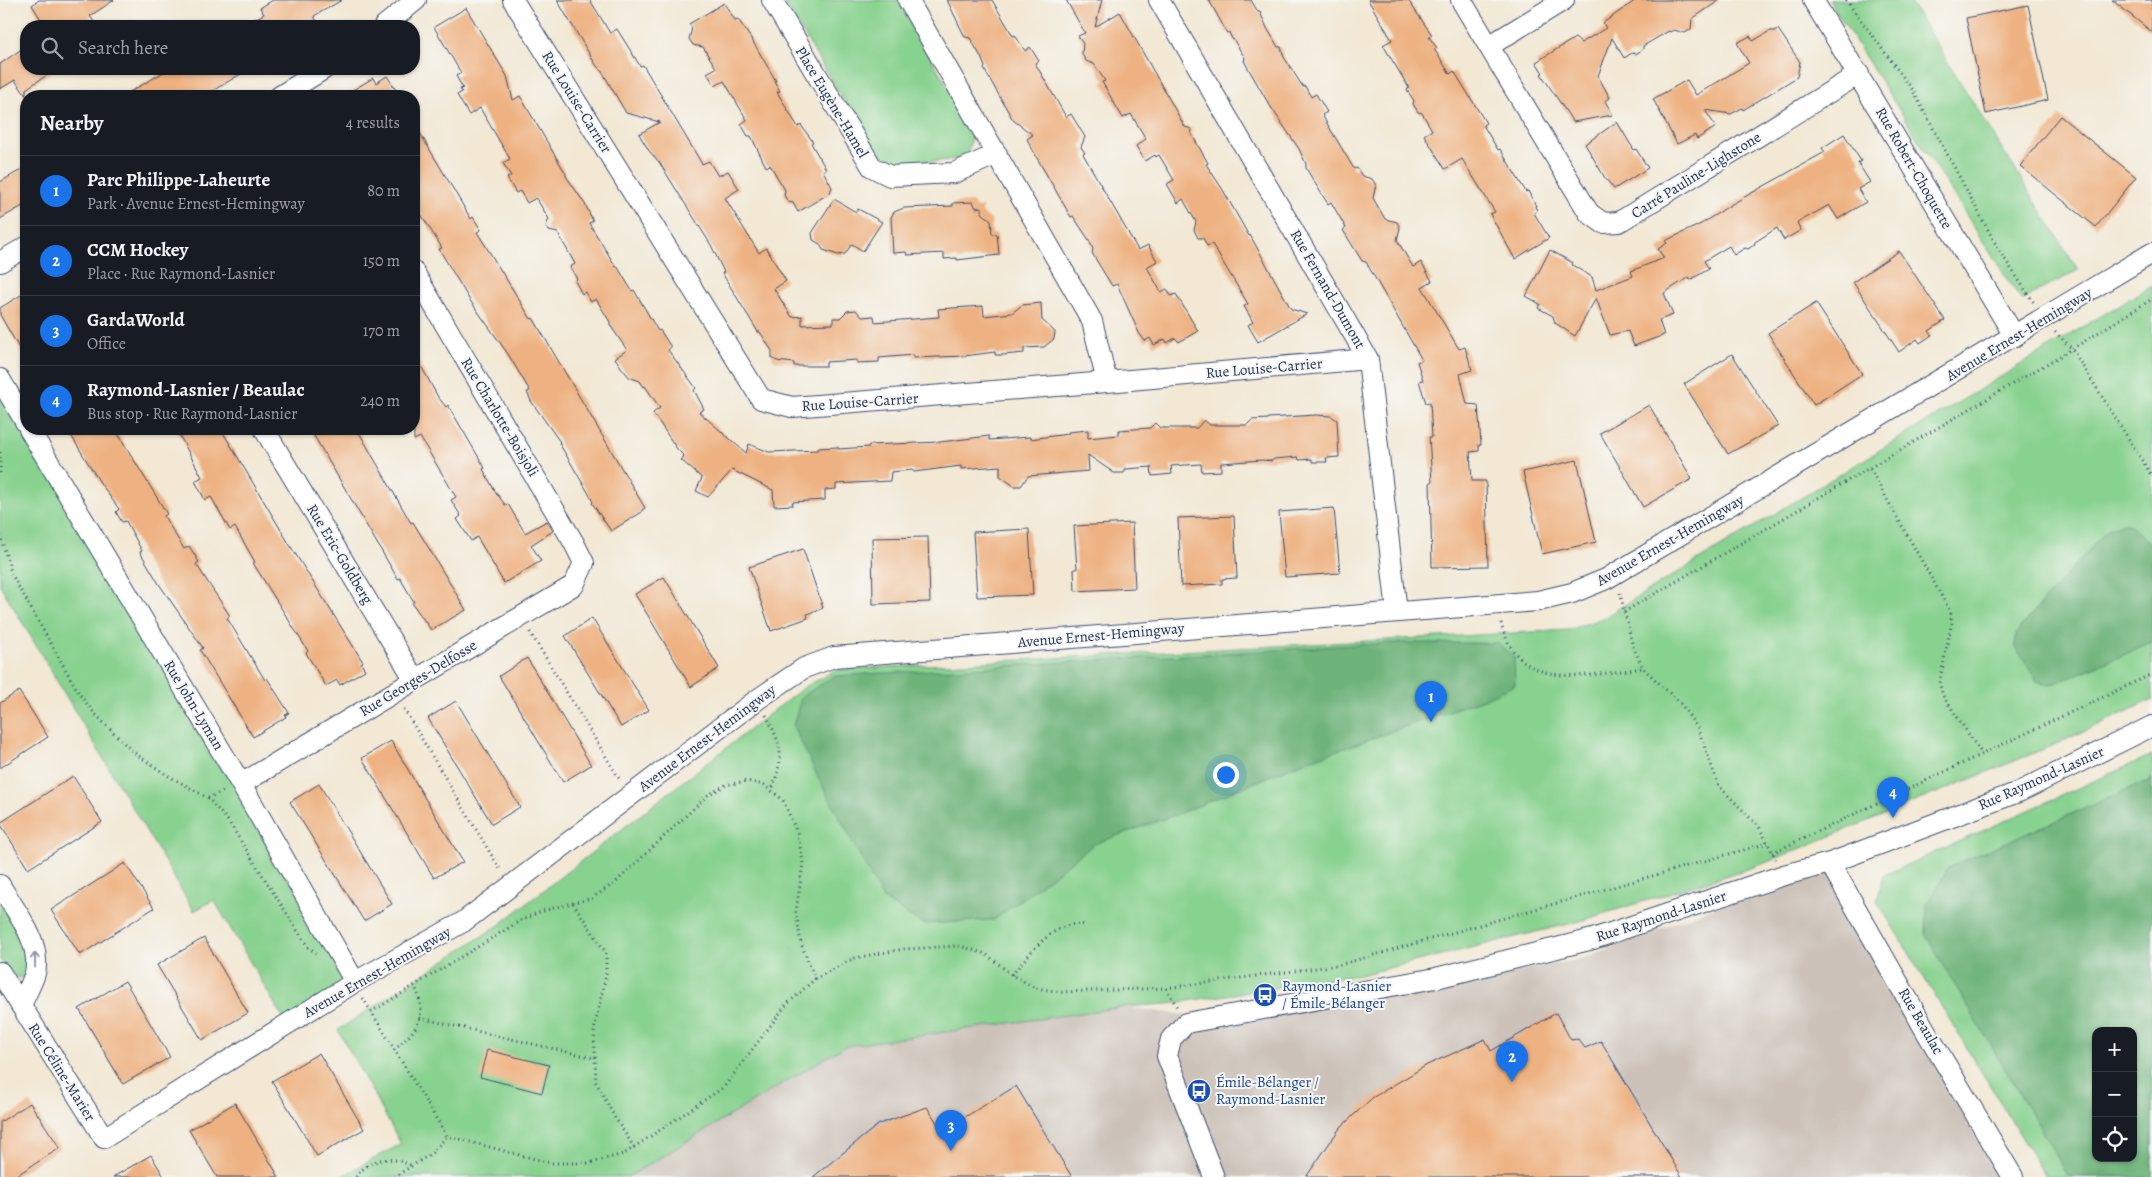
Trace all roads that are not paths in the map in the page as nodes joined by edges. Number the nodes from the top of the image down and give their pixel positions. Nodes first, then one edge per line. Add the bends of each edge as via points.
1 (416, 0) edge
2 (513, 0) edge
3 (772, 0) edge
4 (908, 0) edge
5 (1160, 0) edge
6 (1461, 0) edge
7 (1564, 0) edge
8 (1813, 0) edge
9 (391, 20) edge
10 (1489, 46) junction
11 (1859, 74) junction
12 (319, 75) edge
13 (306, 90) edge
14 (998, 154) junction
15 (20, 250) edge
16 (2152, 253) edge
17 (0, 262) edge
18 (420, 282) edge
19 (2015, 337) junction
20 (1368, 359) junction
21 (0, 379) edge
22 (1107, 382) junction
23 (20, 413) edge
24 (34, 435) edge
25 (268, 435) edge
26 (584, 563) joint
27 (1397, 612) junction
28 (416, 680) junction
29 (2152, 726) edge
30 (241, 784) junction
31 (1830, 863) junction
32 (0, 885) edge
33 (0, 972) edge
34 (355, 982) junction
35 (21, 1006) junction
36 (104, 1138) joint
37 (1214, 1177) edge
38 (2013, 1177) edge

1 - 9 street
2 - 22 street, Rue Louise-Carrier via 761,399 792,407
3 - 14 street, Place Eugène-Hamel via 872,167 890,176 954,174
4 - 14 street
5 - 20 street, Rue Fernand-Dumont
6 - 10 street, Carré Pauline-Lighstone
7 - 10 street
8 - 11 street, Rue Robert-Choquette
10 - 11 street, Carré Pauline-Lighstone via 1589,213 1603,223 1619,222
11 - 19 street, Rue Robert-Choquette
12 - 13 street
14 - 22 street via 1092,321
15 - 17 street
16 - 19 street, Avenue Ernest-Hemingway
18 - 26 street, Rue Charlotte-Boisjoli
19 - 27 street, Avenue Ernest-Hemingway via 1606,579 1572,593 1538,601
20 - 22 street, Rue Louise-Carrier
20 - 27 street, Rue Fernand-Dumont
21 - 23 street
24 - 30 street, Rue John-Lyman
25 - 28 street, Rue Eric-Goldberg
26 - 28 street, Rue Georges-Delfosse via 574,585
27 - 34 street, Avenue Ernest-Hemingway via 834,657 804,668 758,699 463,922
28 - 30 street, Rue Georges-Delfosse
29 - 31 street, Rue Raymond-Lasnier via 2020,791
30 - 34 street, Rue John-Lyman
31 - 37 street, Rue Raymond-Lasnier via 1784,875 1593,939 1436,978 1186,1023 1171,1039 1167,1056
31 - 38 street, Rue Beaulac
35 -> 32 street, Rue Céline-Marier via 34,974 33,940
33 - 35 street, Rue Céline-Marier
34 - 36 street, Avenue Ernest-Hemingway
35 - 36 street, Rue Céline-Marier

